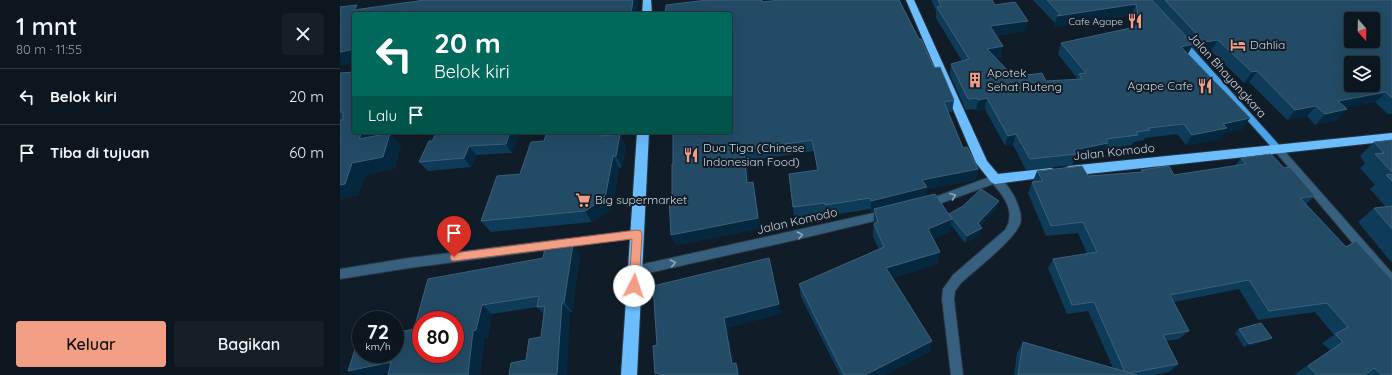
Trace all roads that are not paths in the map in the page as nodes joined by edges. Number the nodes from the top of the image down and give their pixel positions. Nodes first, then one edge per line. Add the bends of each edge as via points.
1 (648, 0) edge
2 (910, 0) edge
3 (647, 12) edge
4 (1176, 36) edge
5 (643, 134) edge
6 (1392, 137) edge
7 (1277, 148) junction
8 (995, 179) junction
9 (914, 207) edge
10 (899, 210) edge
11 (637, 234) junction
12 (635, 271) junction
13 (340, 274) edge
14 (1392, 281) edge
15 (629, 375) edge
16 (956, 375) edge

1 - 3 highway
2 - 8 highway via 982,162
4 - 7 main road, Jalan Bhayangkara
5 - 11 highway
6 - 7 highway, Jalan Komodo
7 - 8 highway, Jalan Komodo
7 - 14 street
9 -> 8 street, Jalan Komodo via 944,199
8 - 16 street via 1008,194 1014,208 1015,222 1009,233 949,289
12 -> 10 street, Jalan Komodo
11 - 12 highway
11 - 13 street
12 - 15 highway

